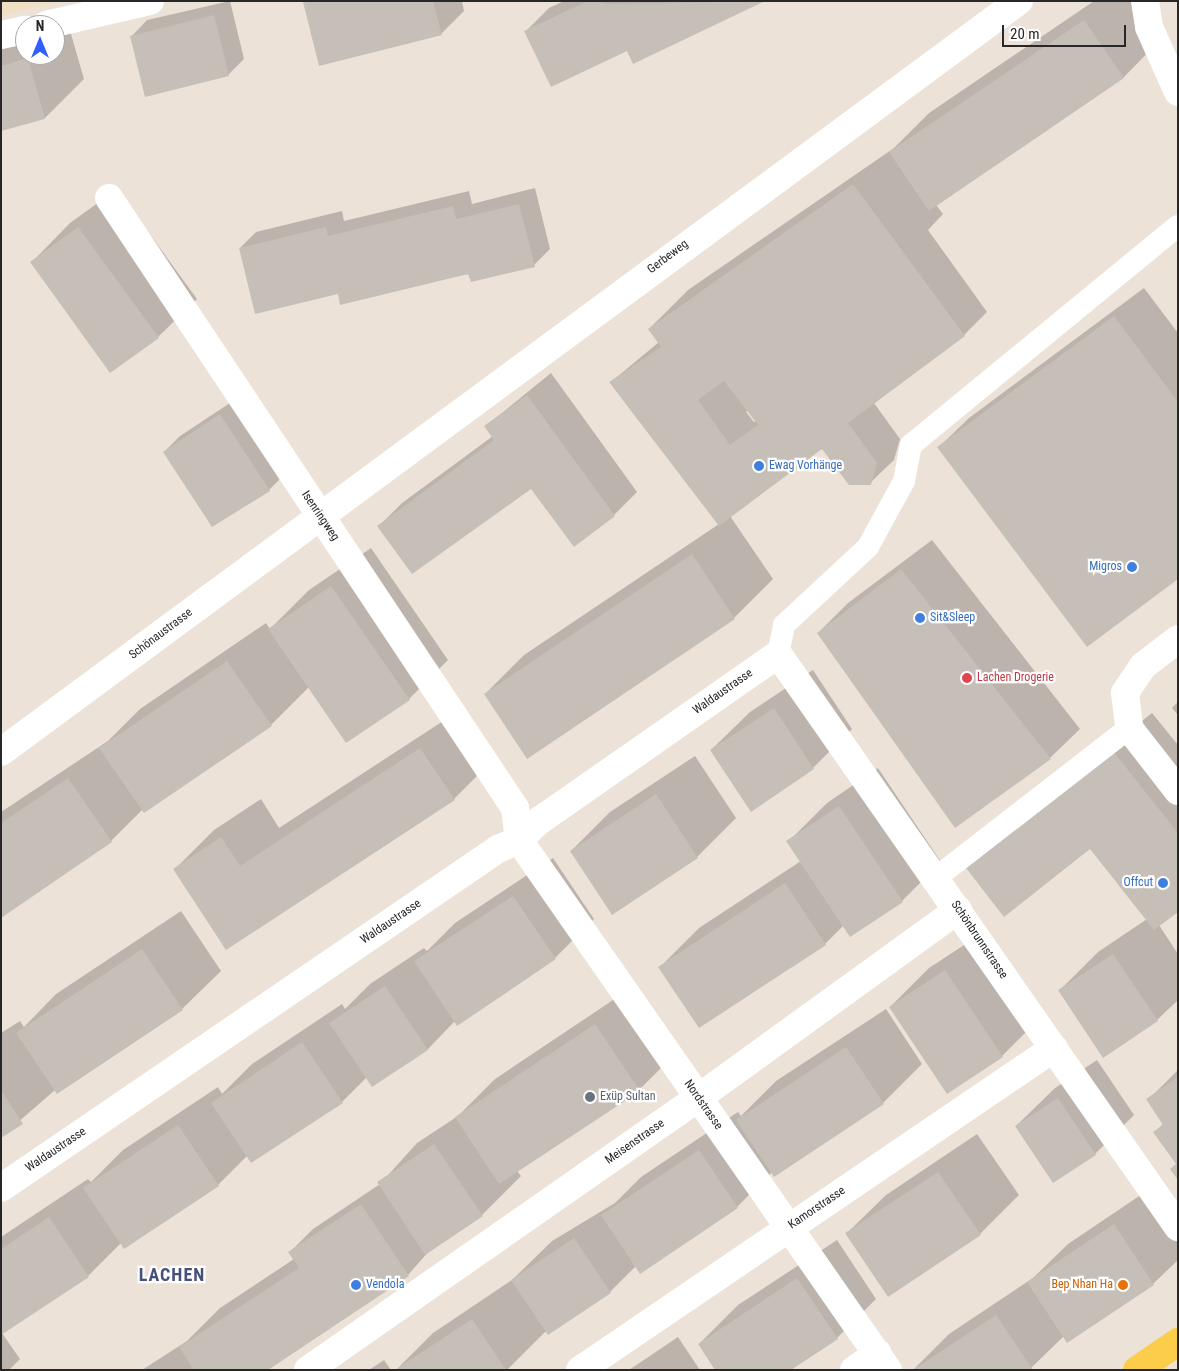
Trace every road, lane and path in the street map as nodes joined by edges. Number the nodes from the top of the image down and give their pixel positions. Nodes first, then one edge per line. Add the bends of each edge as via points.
1 (150, 1) edge
2 (1019, 1) edge
3 (1144, 1) edge
4 (65, 21) edge
5 (15, 32) edge
6 (1, 35) edge
7 (1178, 92) edge
8 (108, 198) dead end
9 (1178, 226) edge
10 (320, 516) junction
11 (1178, 639) edge
12 (778, 654) junction
13 (1128, 728) junction
14 (1, 752) edge
15 (1178, 791) edge
16 (519, 840) junction
17 (937, 877) junction
18 (958, 910) junction
19 (1054, 1048) junction
20 (698, 1098) junction
21 (1, 1188) edge
22 (790, 1226) junction
23 (1178, 1227) edge
24 (1178, 1342) edge
25 (883, 1361) edge
26 (308, 1370) edge
27 (580, 1370) edge
28 (854, 1370) edge
29 (1137, 1370) edge

1 - 4 street
2 - 10 street, Gerbeweg
3 - 7 street via 1149,27
5 - 6 street
8 - 10 street, Isenringweg
9 - 12 lane via 911,445 904,480 868,547 784,625
10 - 14 street, Schönaustrasse
10 - 16 street, Isenringweg via 515,808
11 - 13 street via 1143,666 1125,693
12 - 16 street, Waldaustrasse via 539,821
12 - 17 street, Schönbrunnstrasse
13 - 15 street
13 - 17 lane
16 - 20 street, Nordstrasse
16 - 21 street, Waldaustrasse via 498,849
17 - 18 street, Schönbrunnstrasse
18 - 19 street, Schönbrunnstrasse
18 - 20 street, Meisenstrasse
19 - 22 street, Kamorstrasse
19 - 23 street, Schönbrunnstrasse
20 - 22 street, Nordstrasse
20 - 26 street, Meisenstrasse
22 - 25 street, Nordstrasse
22 - 27 street, Kamorstrasse
24 - 29 main road
25 - 28 street

